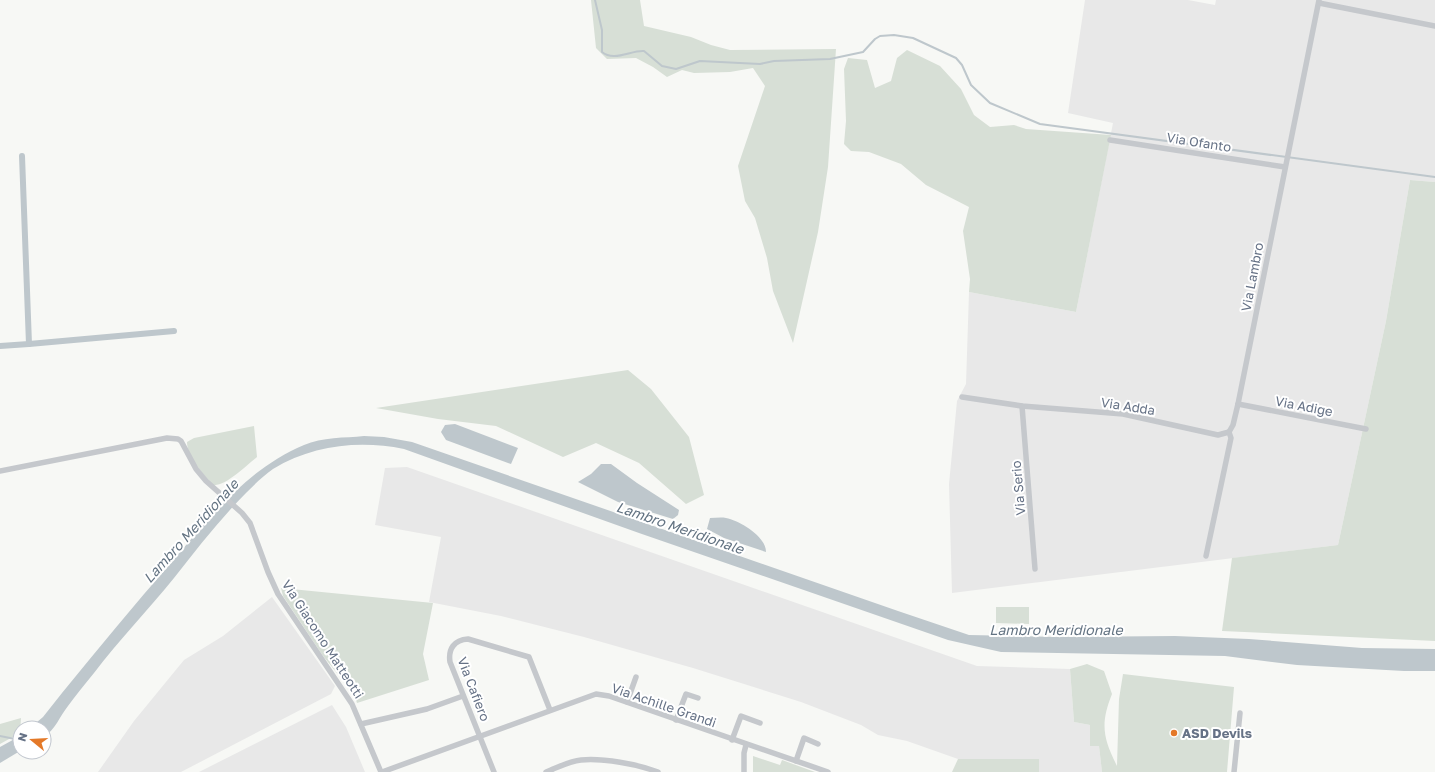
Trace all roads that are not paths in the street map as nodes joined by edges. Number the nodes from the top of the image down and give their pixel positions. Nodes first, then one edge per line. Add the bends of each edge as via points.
1 (1319, 1) edge
2 (1435, 26) edge
3 (1110, 140) dead end
4 (1285, 165) junction
5 (962, 397) dead end
6 (1238, 404) junction
7 (1022, 406) junction
8 (1366, 429) dead end
9 (1229, 432) junction
10 (0, 471) edge
11 (1206, 556) dead end
12 (1035, 569) dead end
13 (636, 677) dead end
14 (463, 696) junction
15 (698, 698) dead end
16 (627, 702) junction
17 (550, 710) junction
18 (1240, 713) dead end
19 (676, 720) junction
20 (760, 723) dead end
21 (361, 724) junction
22 (479, 735) junction
23 (732, 740) junction
24 (818, 744) dead end
25 (746, 745) junction
26 (796, 762) junction
27 (381, 772) edge
28 (494, 772) edge
29 (546, 772) edge
30 (658, 772) edge
31 (744, 772) edge
32 (828, 772) edge
33 (1234, 772) edge

1 - 2 street
1 - 4 street, Via Lambro
3 - 4 street, Via Ofanto
4 - 6 street, Via Lambro
5 - 7 street, Via Adda
6 - 8 street, Via Adige
6 - 9 street, Via Lambro
7 - 9 street, Via Adda via 1123,414 1214,434
7 - 12 street, Via Serio
9 - 11 street, Via Lambro via 1231,438
10 - 21 street, Via Giacomo Matteotti via 173,438 181,441 196,469 250,523 278,594 346,693
13 - 16 street
14 - 17 street, Via Cafiero via 449,656 458,641 468,639 530,657
14 - 21 street via 427,709
14 - 22 street, Via Cafiero
15 - 19 street via 686,694
16 - 17 street, Via Achille Grandi via 596,694
16 - 19 street, Via Achille Grandi
17 - 22 street, Via Achille Grandi
18 - 33 street
19 - 23 street, Via Achille Grandi
20 - 23 street via 741,716
21 - 27 street, Via Giacomo Matteotti
22 - 27 street, Via Achille Grandi
22 - 28 street, Via Cafiero
23 - 25 street, Via Achille Grandi
24 - 26 street via 804,738
25 - 26 street, Via Achille Grandi
25 - 31 street
26 - 32 street, Via Achille Grandi
29 - 30 street via 573,761 587,760 638,765

